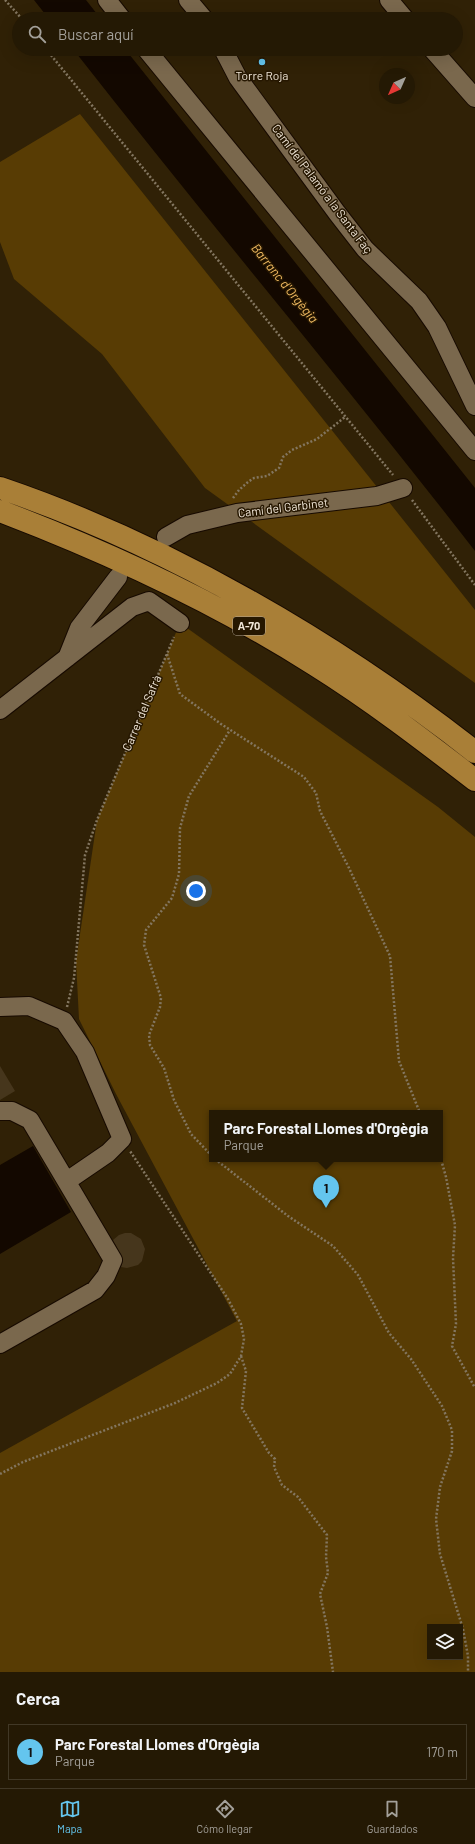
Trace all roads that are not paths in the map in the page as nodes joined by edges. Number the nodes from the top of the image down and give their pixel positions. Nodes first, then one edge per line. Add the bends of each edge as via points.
1 (107, 0) edge
2 (188, 0) edge
3 (389, 0) edge
4 (116, 12) edge
5 (198, 12) edge
6 (399, 12) edge
7 (152, 56) edge
8 (226, 56) edge
9 (438, 56) edge
10 (475, 98) edge
11 (475, 406) edge
12 (475, 451) edge
13 (0, 488) edge
14 (403, 488) road end
15 (0, 511) edge
16 (166, 537) dead end
17 (118, 577) dead end
18 (180, 624) road end
19 (67, 658) junction
20 (0, 710) edge
21 (475, 752) edge
22 (475, 780) edge
23 (0, 1007) edge
24 (0, 1111) edge
25 (67, 1181) junction
26 (0, 1344) edge

1 - 4 street
2 - 5 street
3 - 6 street
7 - 12 street
8 - 11 street, Camí del Palamó a la Santa Faç via 238,78 337,213 366,249 419,301 437,327
9 - 10 street
13 - 21 highway, A-70 via 97,527 220,586 369,673
14 - 16 street, Camí del Garbinet via 377,496 237,513 187,525
15 - 22 highway, A-70 via 154,576 258,631 316,665 368,700
17 - 19 street via 79,628
18 - 19 street via 149,601 132,607
19 - 20 street
23 - 25 street via 30,1006 64,1021 85,1052 122,1139 108,1153
24 - 25 street via 12,1111 30,1120
25 - 26 street via 114,1260 95,1290

